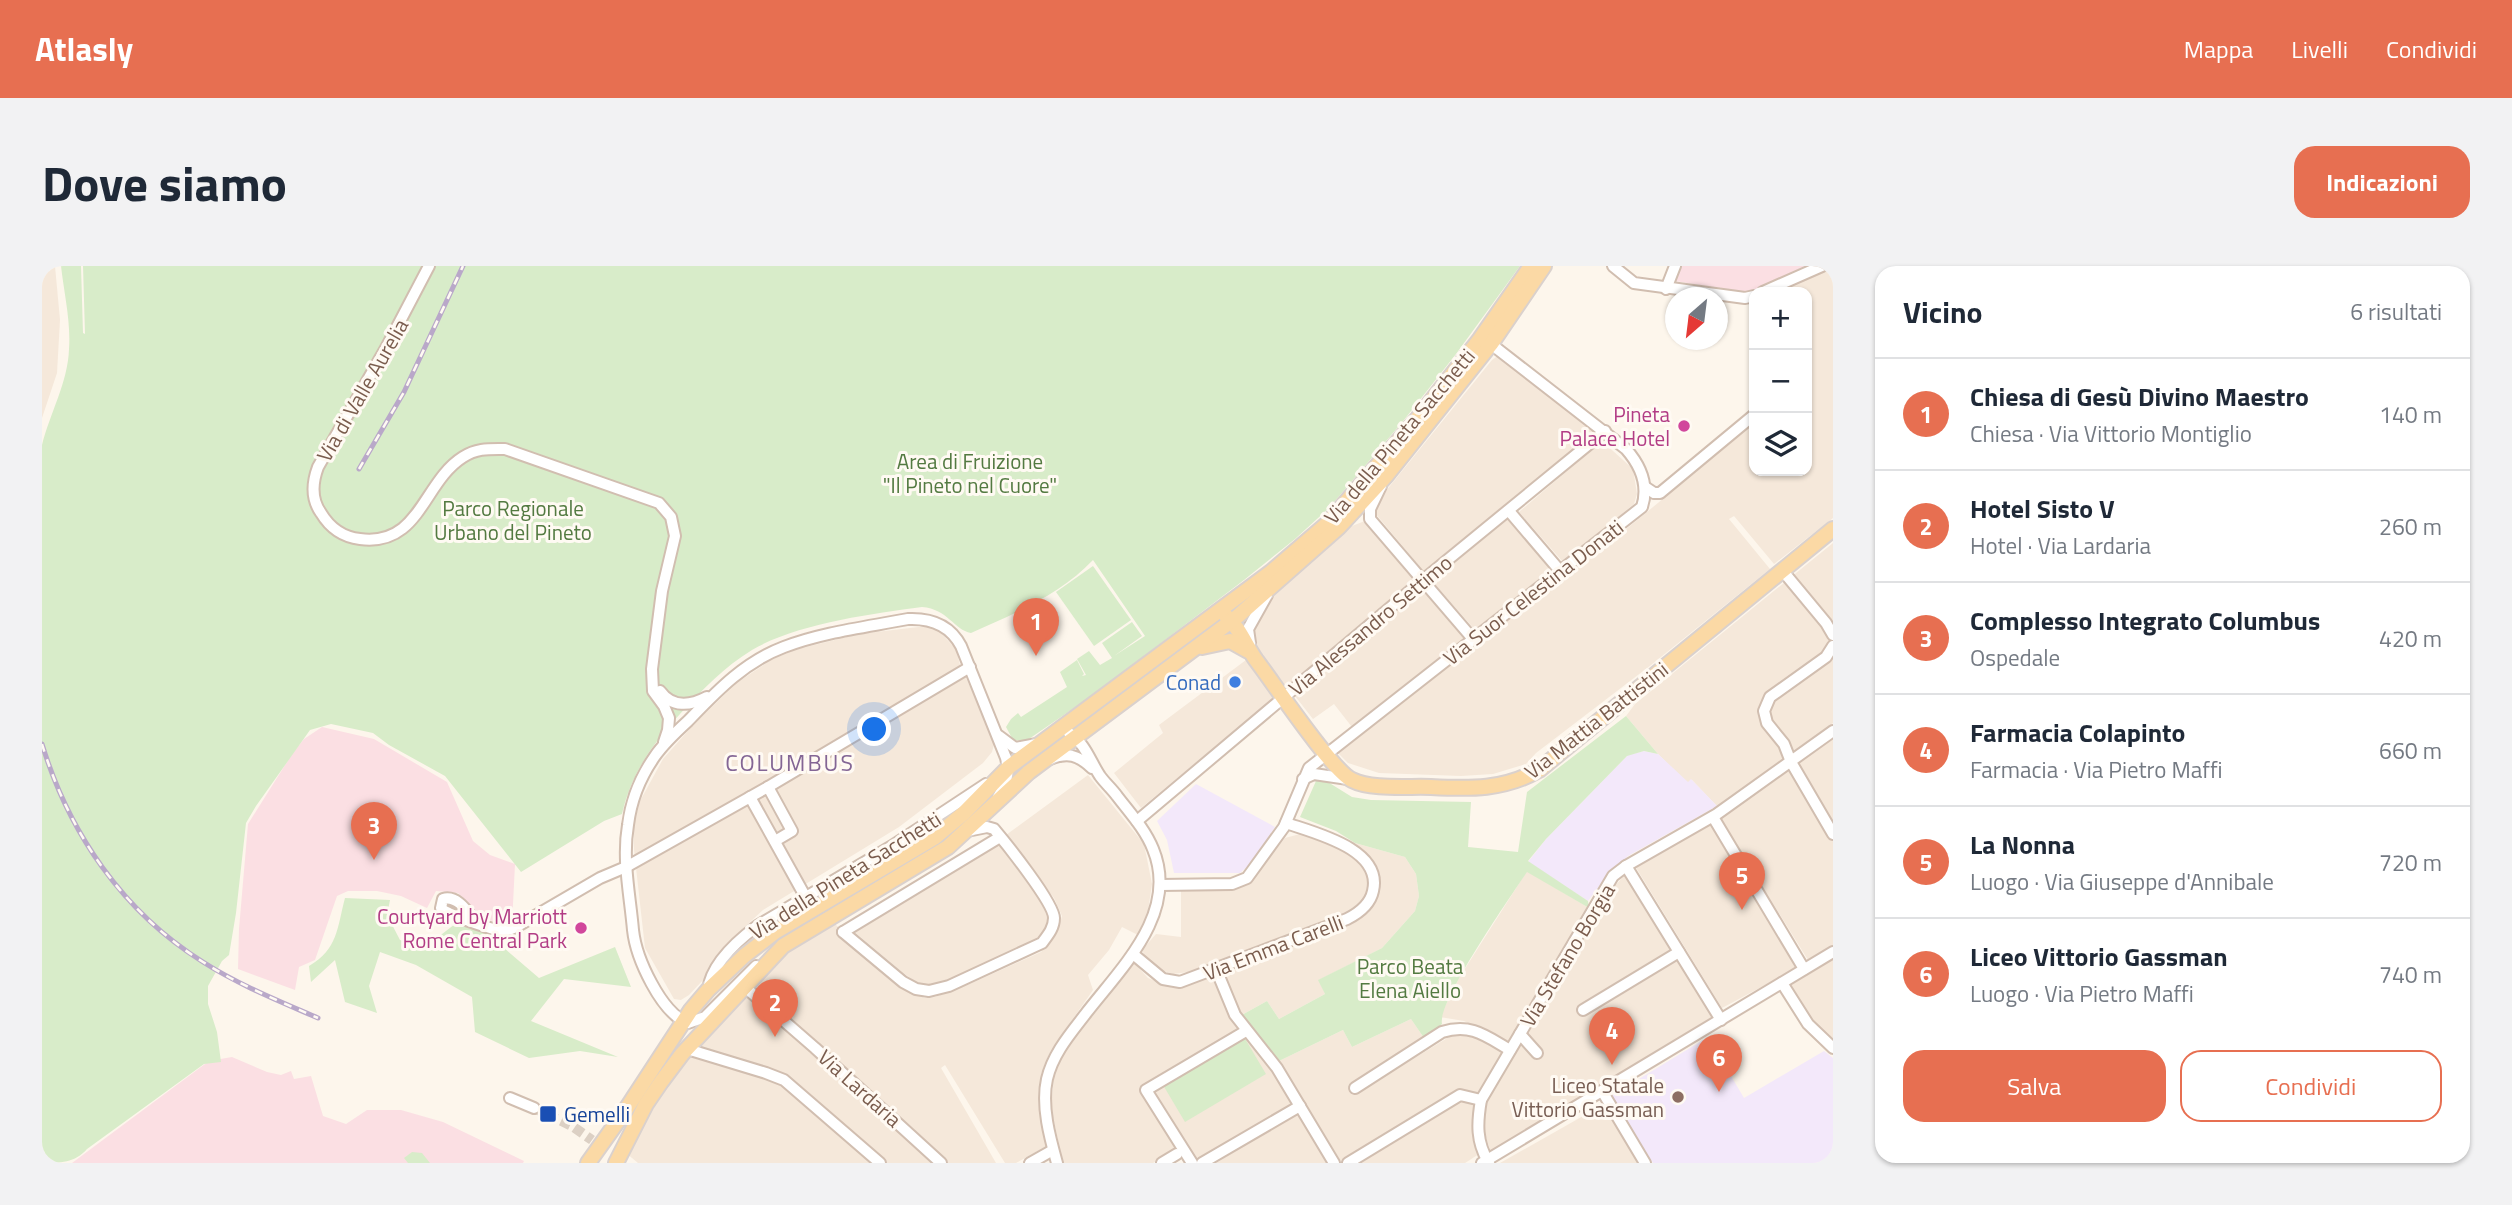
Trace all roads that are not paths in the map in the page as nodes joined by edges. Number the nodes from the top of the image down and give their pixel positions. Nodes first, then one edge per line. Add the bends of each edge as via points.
1 (429, 266) edge
2 (1531, 266) edge
3 (1544, 266) edge
4 (1551, 266) edge
5 (1613, 266) edge
6 (1675, 266) edge
7 (1822, 266) edge
8 (1532, 285) junction
9 (1667, 287) edge
10 (1774, 287) edge
11 (1665, 289) edge
12 (1728, 296) edge
13 (1749, 297) edge
14 (1491, 344) junction
15 (1749, 419) edge
16 (1605, 431) junction
17 (1386, 477) junction
18 (1646, 487) junction
19 (1509, 510) junction
20 (1370, 519) junction
21 (1339, 527) junction
22 (1833, 528) edge
23 (1782, 570) junction
24 (1561, 572) junction
25 (1423, 580) junction
26 (1268, 592) junction
27 (1215, 614) junction
28 (1232, 621) junction
29 (1833, 635) edge
30 (1473, 639) junction
31 (1833, 646) edge
32 (1194, 650) junction
33 (1254, 656) junction
34 (970, 667) junction
35 (652, 677) junction
36 (716, 692) junction
37 (1284, 696) junction
38 (1833, 731) edge
39 (1057, 732) junction
40 (996, 734) junction
41 (1075, 737) junction
42 (1041, 743) junction
43 (661, 747) junction
44 (1325, 753) junction
45 (1791, 762) junction
46 (1037, 765) junction
47 (1004, 771) junction
48 (1100, 774) junction
49 (1303, 779) junction
50 (1350, 780) junction
51 (768, 787) junction
52 (750, 797) junction
53 (991, 808) junction
54 (1713, 817) junction
55 (1137, 821) junction
56 (1286, 823) junction
57 (967, 831) junction
58 (1833, 834) edge
59 (1000, 837) junction
60 (775, 841) junction
61 (1626, 866) junction
62 (626, 867) junction
63 (1160, 885) junction
64 (805, 896) junction
65 (852, 905) junction
66 (475, 921) dead end
67 (844, 932) junction
68 (783, 946) junction
69 (1679, 952) junction
70 (1833, 952) edge
71 (1133, 954) junction
72 (1216, 969) junction
73 (1804, 970) junction
74 (1782, 983) junction
75 (746, 988) junction
76 (708, 990) junction
77 (1583, 1010) dead end
78 (1721, 1020) junction
79 (683, 1021) junction
80 (1246, 1031) junction
81 (1520, 1034) junction
82 (1833, 1048) edge
83 (687, 1049) junction
84 (1510, 1050) junction
85 (1537, 1053) dead end
86 (1355, 1088) dead end
87 (1602, 1091) junction
88 (510, 1098) dead end
89 (1481, 1100) junction
90 (1300, 1106) junction
91 (534, 1108) tunnel mouth
92 (1054, 1150) junction
93 (1177, 1154) dead end
94 (1486, 1162) edge
95 (588, 1163) edge
96 (616, 1163) edge
97 (880, 1163) edge
98 (941, 1163) edge
99 (1030, 1163) edge
100 (1057, 1163) edge
101 (1161, 1163) edge
102 (1192, 1163) edge
103 (1202, 1163) edge
104 (1334, 1163) edge
105 (1348, 1163) edge
106 (1645, 1163) edge

1 - 35 street, Via di Valle Aurelia via 313,478 319,511 334,530 352,538 375,541 397,533 448,471 480,449 505,449 653,499 669,513 675,536
2 - 27 main road, Via della Pineta Sacchetti via 1457,369 1353,496 1293,555
3 - 8 main road, Via della Pineta Sacchetti
4 - 8 street, Via della Pineta Sacchetti
5 - 11 street via 1634,283
6 - 9 street
7 - 10 street
8 - 14 main road, Via della Pineta Sacchetti
12 - 13 street
14 - 16 street
14 - 17 main road, Via della Pineta Sacchetti
15 - 18 street via 1660,492 1654,494
16 - 18 street via 1634,458
16 - 19 street, Via Alessandro Settimo
17 - 20 street via 1370,509
17 - 21 main road, Via della Pineta Sacchetti
18 - 24 street, Via Suor Celestina Donati via 1641,508
19 - 24 street
19 - 25 street, Via Alessandro Settimo
20 - 21 street
20 - 25 street
21 - 26 main road, Via della Pineta Sacchetti
22 - 23 main road, Via Mattia Battistini
23 - 29 street
23 - 50 main road, Via Mattia Battistini via 1521,780 1478,788
24 - 30 street, Via Suor Celestina Donati
25 - 30 street
25 - 37 street, Via Alessandro Settimo
26 - 28 main road, Via della Pineta Sacchetti
26 - 33 street via 1247,631
27 - 28 main road
27 - 39 main road, Via della Pineta Sacchetti
28 - 32 main road, Via della Pineta Sacchetti
28 - 33 main road
30 - 44 street, Via Suor Celestina Donati
31 - 45 street via 1826,657 1765,703 1766,721
32 - 33 main road, Via della Pineta Sacchetti via 1232,641
32 - 41 main road, Via della Pineta Sacchetti
33 - 37 main road
34 - 36 street via 958,640 946,628 930,620 908,619 783,647 744,668
34 - 40 street
34 - 51 street
35 - 36 street via 663,696 681,705
35 - 43 street via 653,692 669,722
36 - 43 street
37 - 44 main road
37 - 55 street, Via Alessandro Settimo
38 - 45 street, Via Stefano Borgia
39 - 41 street
39 - 42 main road, Via della Pineta Sacchetti
40 - 42 street via 1017,748
40 - 47 street
41 - 46 main road, Via della Pineta Sacchetti
41 - 48 street
42 - 47 main road, Via della Pineta Sacchetti
43 - 62 street via 634,800 627,828
44 - 49 street, Via Suor Celestina Donati
44 - 50 main road
45 - 54 street, Via Stefano Borgia
45 - 58 street
46 - 48 street via 1070,754
46 - 53 main road, Via della Pineta Sacchetti
47 - 53 street, Via della Pineta Sacchetti via 1007,780
47 - 64 street, Via della Pineta Sacchetti via 902,840
47 - 76 main road, Via della Pineta Sacchetti via 941,833 769,936
48 - 55 street
49 - 50 street via 1314,774
49 - 56 street, Via Suor Celestina Donati
51 - 52 street
51 - 60 street via 792,831
52 - 60 street
52 - 62 street
53 - 57 main road, Via della Pineta Sacchetti
54 - 61 street, Via Stefano Borgia
54 - 73 street
55 - 63 street via 1153,849
56 - 63 street, Via Suor Celestina Donati via 1247,878 1232,884
56 - 72 street, Via Emma Carelli via 1359,854 1372,875 1370,900 1347,919
57 - 59 street, Via della Pineta Sacchetti via 989,827
57 - 65 main road, Via della Pineta Sacchetti via 942,852
59 - 67 street
59 - 67 street via 1053,910 1051,930 1039,945 929,991 903,982
60 - 64 street
61 - 69 street
61 - 81 street, Via Stefano Borgia via 1611,880
62 - 66 street via 513,929 492,929
62 - 79 street via 639,958 669,1008
63 - 71 street via 1154,914
64 - 76 street, Via della Pineta Sacchetti via 739,942 711,974
65 - 67 street, Via della Pineta Sacchetti via 841,919
65 - 68 main road, Via della Pineta Sacchetti
68 - 75 main road, Via della Pineta Sacchetti
68 - 79 street, Via della Pineta Sacchetti via 703,1019
69 - 77 street
69 - 78 street
70 - 73 street
71 - 72 street, Via Emma Carelli via 1169,981 1180,982
71 - 92 street via 1052,1063 1045,1100
72 - 80 street via 1232,1011
73 - 74 street
74 - 78 street
74 - 82 street via 1808,1024
75 - 83 main road, Via della Pineta Sacchetti
75 - 98 street, Via Lardaria
76 - 79 main road, Via della Pineta Sacchetti
78 - 87 street
79 - 95 main road, Via della Pineta Sacchetti
80 - 90 street via 1274,1063
80 - 102 street via 1146,1090
81 - 84 street, Via Stefano Borgia
81 - 85 street
83 - 96 main road, Via della Pineta Sacchetti via 651,1095
83 - 97 street via 784,1080
84 - 86 street via 1475,1030 1449,1030
84 - 89 street, Via Stefano Borgia
87 - 94 street
87 - 106 street
88 - 91 street
89 - 94 street, Via Stefano Borgia via 1478,1127
89 - 105 street via 1460,1095
90 - 103 street
90 - 104 street
92 - 99 street
92 - 100 street
93 - 101 street

